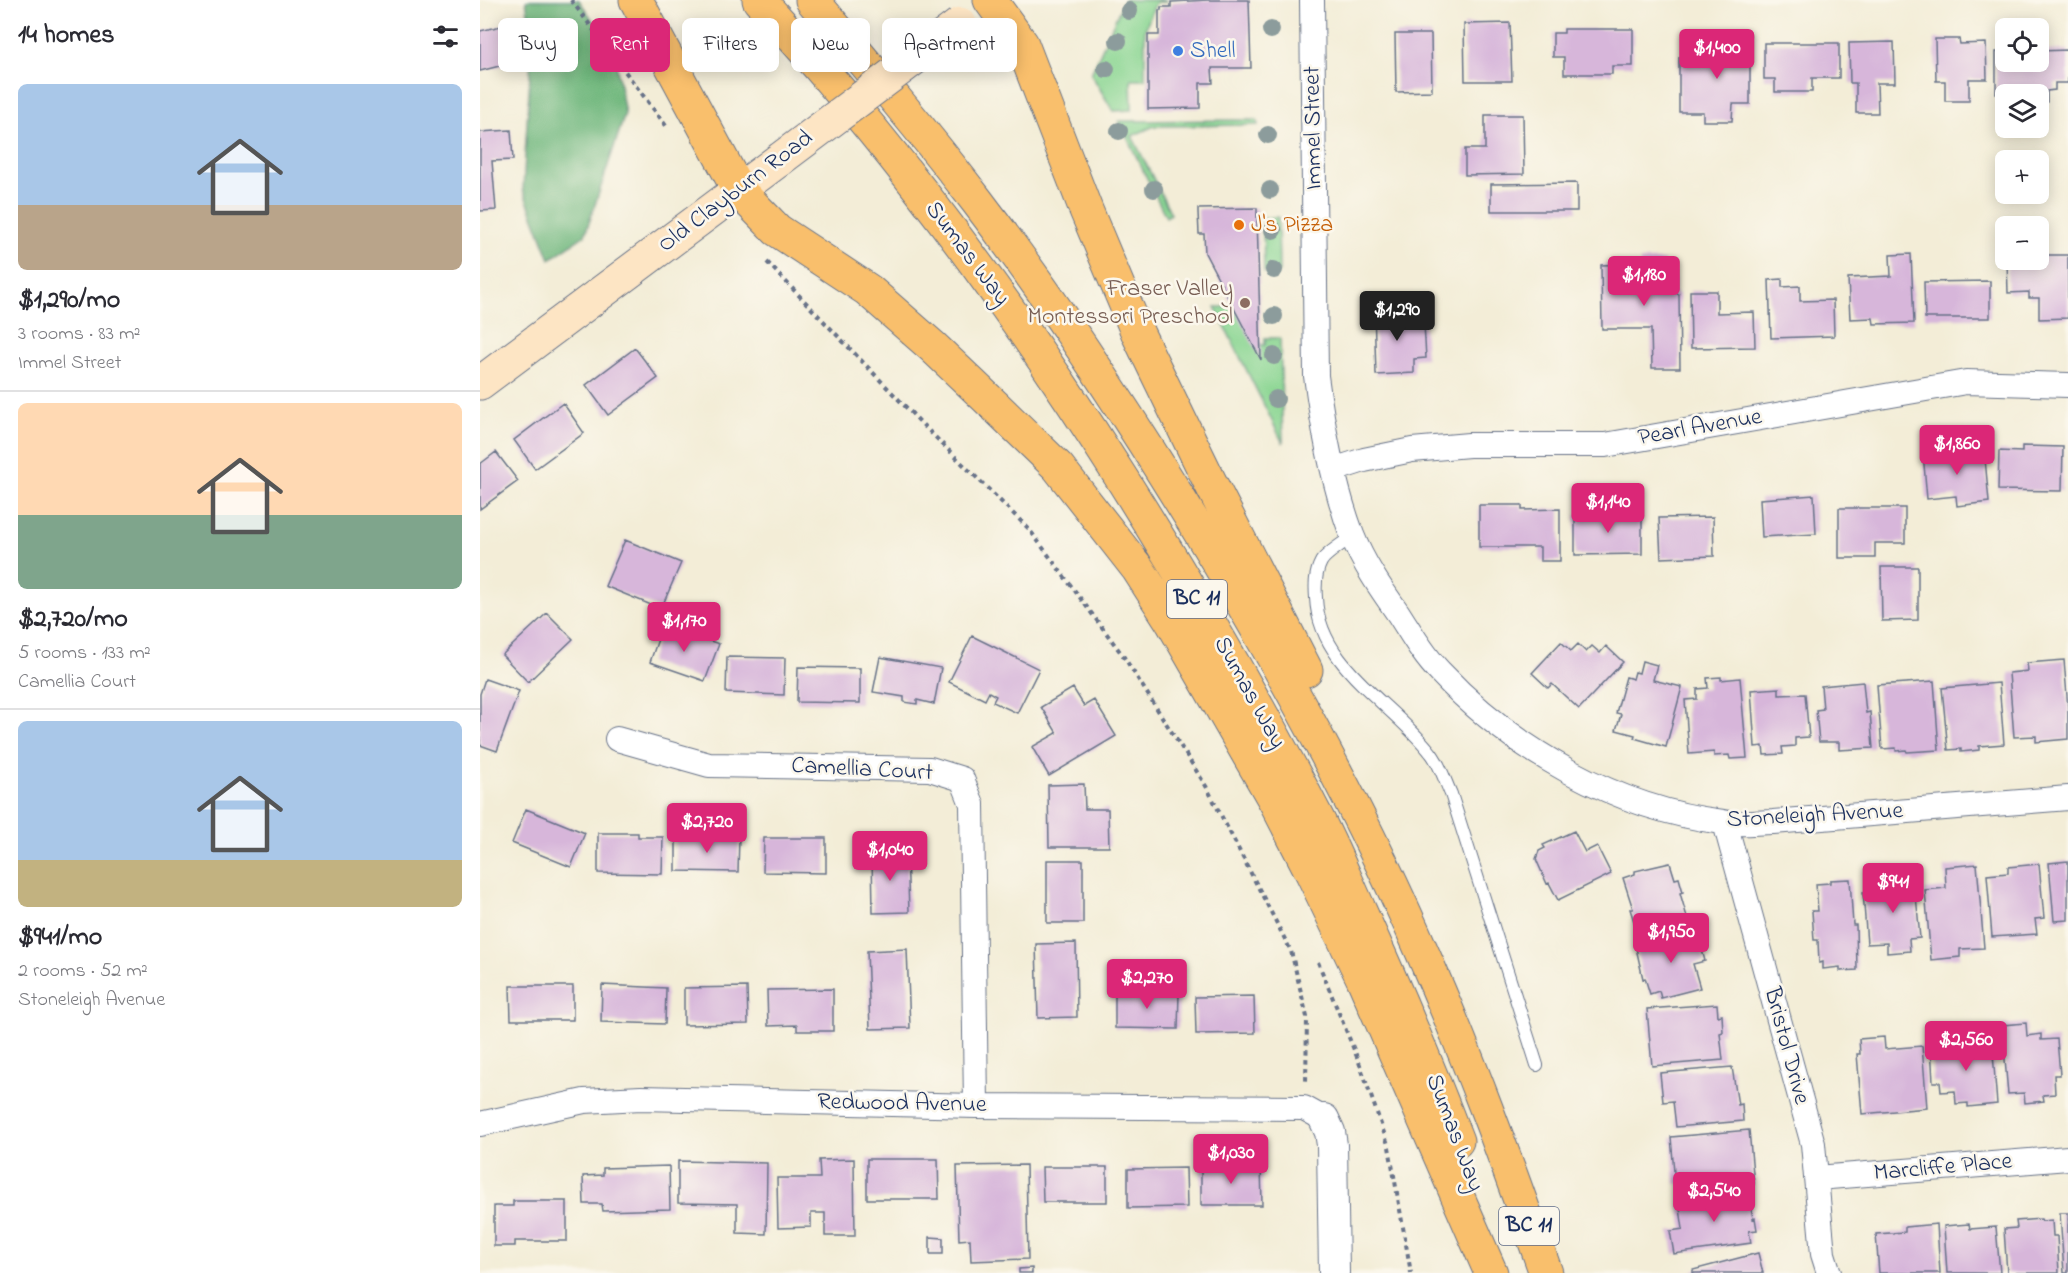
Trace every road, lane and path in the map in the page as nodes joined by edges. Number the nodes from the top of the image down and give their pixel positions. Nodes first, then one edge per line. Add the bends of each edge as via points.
1 (571, 0) edge
2 (636, 0) edge
3 (759, 0) edge
4 (812, 0) edge
5 (991, 0) edge
6 (1312, 0) edge
7 (672, 131) dead end
8 (739, 191) junction
9 (764, 259) dead end
10 (480, 383) edge
11 (2068, 385) edge
12 (1333, 470) junction
13 (1353, 536) junction
14 (617, 739) dead end
15 (2068, 798) edge
16 (1725, 823) junction
17 (1314, 951) dead end
18 (1537, 1065) dead end
19 (1305, 1086) dead end
20 (976, 1106) junction
21 (1324, 1119) joint
22 (480, 1124) edge
23 (2068, 1158) edge
24 (1513, 1178) junction
25 (1817, 1178) junction
26 (1334, 1273) edge
27 (1411, 1273) edge
28 (1491, 1273) edge
29 (1506, 1273) edge
30 (1546, 1273) edge
31 (1829, 1273) edge

1 - 7 path
2 - 8 highway
3 - 29 highway, Sumas Way / BC 11 via 856,110 944,221 1089,426 1194,594 1316,814 1433,1078
4 - 24 highway, Sumas Way / BC 11 via 894,95 1058,312 1160,466 1249,614 1308,719 1422,952
5 - 8 main road, Old Clayburn Road, bridge
5 - 24 highway via 1022,44 1086,210 1168,397 1402,857 1496,1098
6 - 12 street, Immel Street via 1316,376
8 - 10 main road, Old Clayburn Road
8 - 28 highway via 777,230 868,290 933,347 1058,467 1138,569 1275,801 1312,873 1364,979
9 - 19 path via 1029,529 1124,657 1206,786 1292,951 1307,1017
11 - 12 street, Pearl Avenue via 1966,382 1605,445 1458,446 1390,454
12 - 13 street, Stoneleigh Avenue
13 - 16 street, Stoneleigh Avenue via 1376,581 1438,671 1481,711 1569,772 1673,814
13 - 18 lane via 1321,560 1315,580 1316,608 1326,639 1350,672 1433,754 1451,794
14 - 20 street, Camellia Court via 709,765 930,769 962,779 972,804
15 - 16 street, Stoneleigh Avenue
16 - 25 street, Bristol Drive via 1813,1144
17 - 27 path via 1389,1147
20 - 21 street, Redwood Avenue via 1304,1108
20 - 22 street, Redwood Avenue via 641,1098 584,1101
21 - 26 street via 1332,1145
23 - 25 street, Marcliffe Place
24 - 30 highway, Sumas Way / BC 11
25 - 31 street, Bristol Drive via 1823,1254

